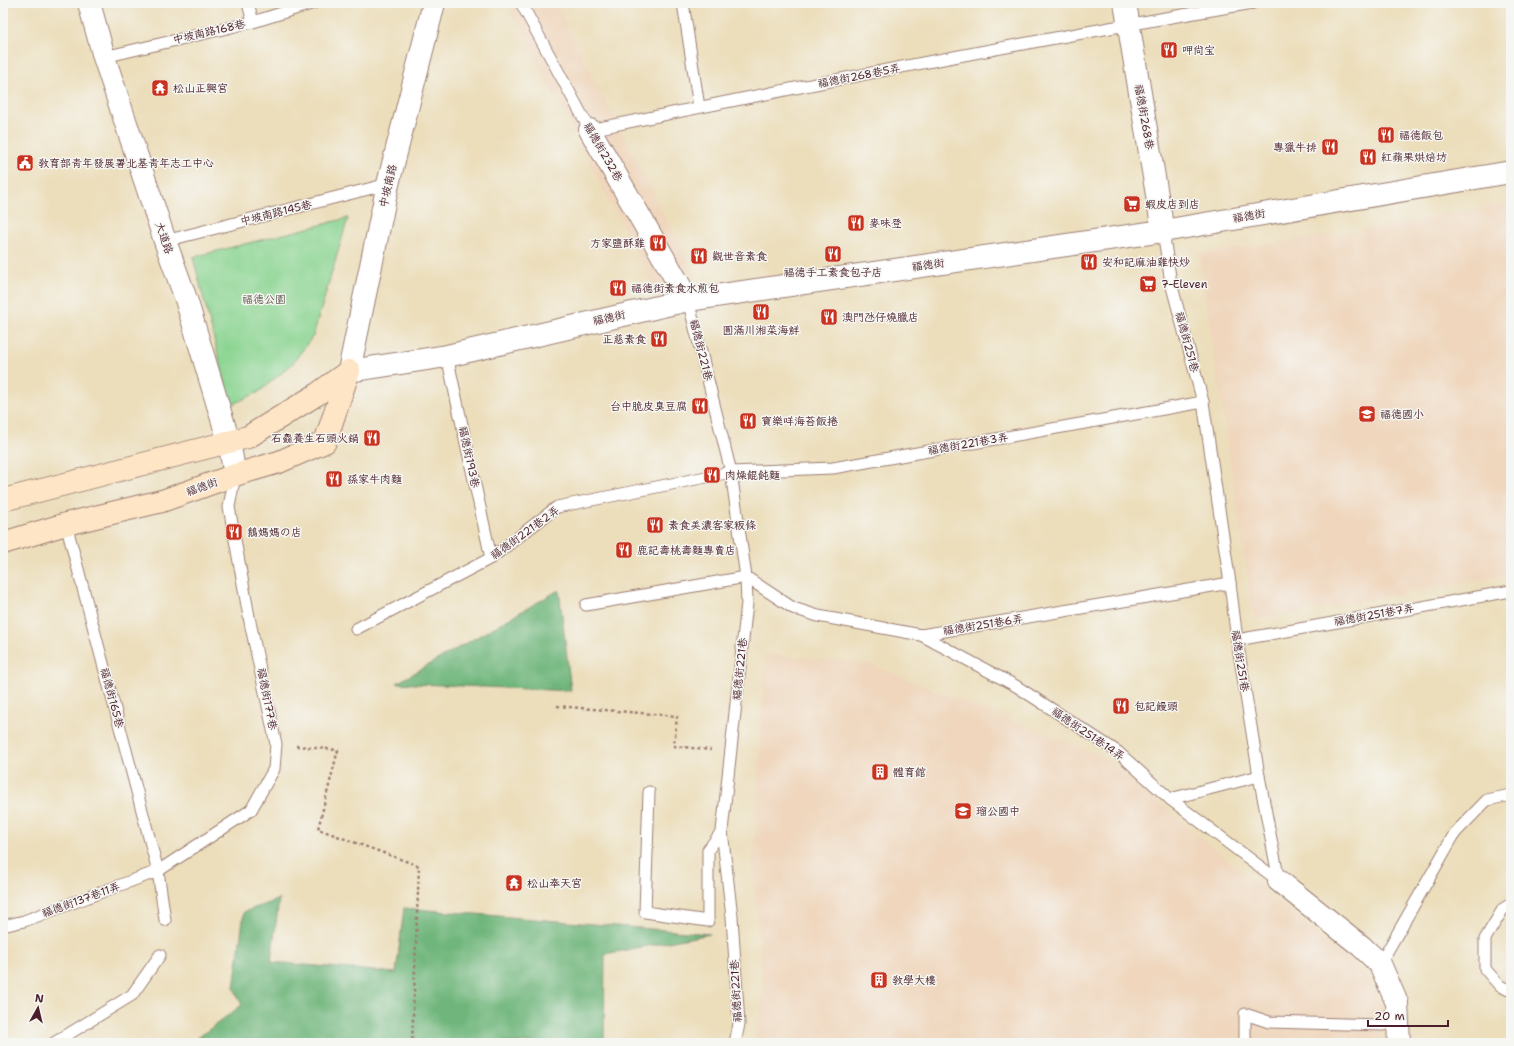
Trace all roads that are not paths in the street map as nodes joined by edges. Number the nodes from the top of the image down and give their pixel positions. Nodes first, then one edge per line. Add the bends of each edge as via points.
1 (90, 3) edge
2 (248, 3) edge
3 (314, 3) edge
4 (434, 3) edge
5 (521, 3) edge
6 (683, 3) edge
7 (1125, 3) edge
8 (1254, 3) edge
9 (253, 22) junction
10 (1128, 24) junction
11 (104, 57) junction
12 (699, 108) junction
13 (590, 130) junction
14 (1511, 172) edge
15 (388, 184) junction
16 (1163, 231) junction
17 (165, 241) junction
18 (688, 300) junction
19 (447, 356) junction
20 (348, 371) junction
21 (1203, 402) junction
22 (229, 442) junction
23 (731, 472) junction
24 (235, 475) junction
25 (3, 500) edge
26 (66, 524) junction
27 (3, 543) edge
28 (491, 558) junction
29 (746, 578) junction
30 (1230, 583) junction
31 (1511, 591) edge
32 (586, 605) dead end
33 (356, 629) dead end
34 (921, 635) junction
35 (1236, 640) junction
36 (1259, 776) junction
37 (649, 792) dead end
38 (1511, 795) edge
39 (1170, 799) junction
40 (722, 831) junction
41 (158, 871) junction
42 (1279, 881) junction
43 (1511, 904) edge
44 (165, 920) dead end
45 (3, 926) edge
46 (160, 955) dead end
47 (1380, 964) junction
48 (1511, 991) edge
49 (1397, 1002) junction
50 (54, 1043) edge
51 (735, 1043) edge
52 (1245, 1043) edge
53 (1399, 1043) edge

1 - 11 street, 大道路
2 - 9 lane
3 - 9 lane, 中坡南路168巷
4 - 15 street, 中坡南路
5 - 13 lane, 福德街232巷
6 - 12 lane
7 - 10 street, 福德街268巷
8 - 10 lane, 福德街268巷5弄
9 - 11 lane, 中坡南路168巷
10 - 12 lane, 福德街268巷5弄
10 - 16 street, 福德街268巷
11 - 17 street, 大道路
12 - 13 lane, 福德街268巷5弄
13 - 18 street, 福德街232巷
14 - 16 street, 福德街
15 - 17 lane, 中坡南路145巷
15 - 20 street, 中坡南路
16 - 18 street, 福德街
16 - 21 lane, 福德街251巷 via 1171,283
17 - 22 street, 大道路 via 186,299
18 - 19 street, 福德街
18 - 23 lane, 福德街221巷
19 - 20 street, 福德街
19 - 28 lane, 福德街193巷
20 - 22 street, 福德街 via 316,395 248,437
20 - 24 street, 福德街 via 325,442 279,462
21 - 23 lane, 福德街221巷3弄 via 833,468
21 - 30 lane, 福德街251巷
22 - 24 street, 大道路
22 - 25 street, 福德街
23 - 28 lane, 福德街221巷2弄 via 557,507
23 - 29 lane, 福德街221巷
24 - 26 street, 福德街 via 162,501
24 - 41 lane, 福德街177巷 via 229,507 276,744 274,769 251,810
26 - 27 street, 福德街
26 - 41 lane, 福德街165巷
28 - 33 lane, 福德街221巷2弄
29 - 32 lane
29 - 34 lane, 福德街251巷6弄 via 793,608 818,616
29 - 40 lane, 福德街221巷 via 747,603
30 - 34 lane, 福德街251巷6弄
30 - 35 lane, 福德街251巷
31 - 35 lane, 福德街251巷7弄
34 - 39 lane, 福德街251巷14弄 via 1016,686 1118,752
35 - 36 lane, 福德街251巷
36 - 39 lane
36 - 42 lane, 福德街251巷
37 - 40 lane via 645,912 708,921 708,850
38 - 47 lane via 1487,800 1455,833
39 - 42 lane, 福德街251巷14弄
40 - 51 lane, 福德街221巷 via 732,917 739,1024
41 - 44 lane, 福德街165巷
41 - 45 lane, 福德街137巷11弄 via 24,921
42 - 47 street
43 - 48 lane via 1504,908 1485,939 1485,969 1500,986
46 - 50 lane via 132,994
47 - 49 street
49 - 52 lane via 1383,1025 1269,1022 1245,1014
49 - 53 street

